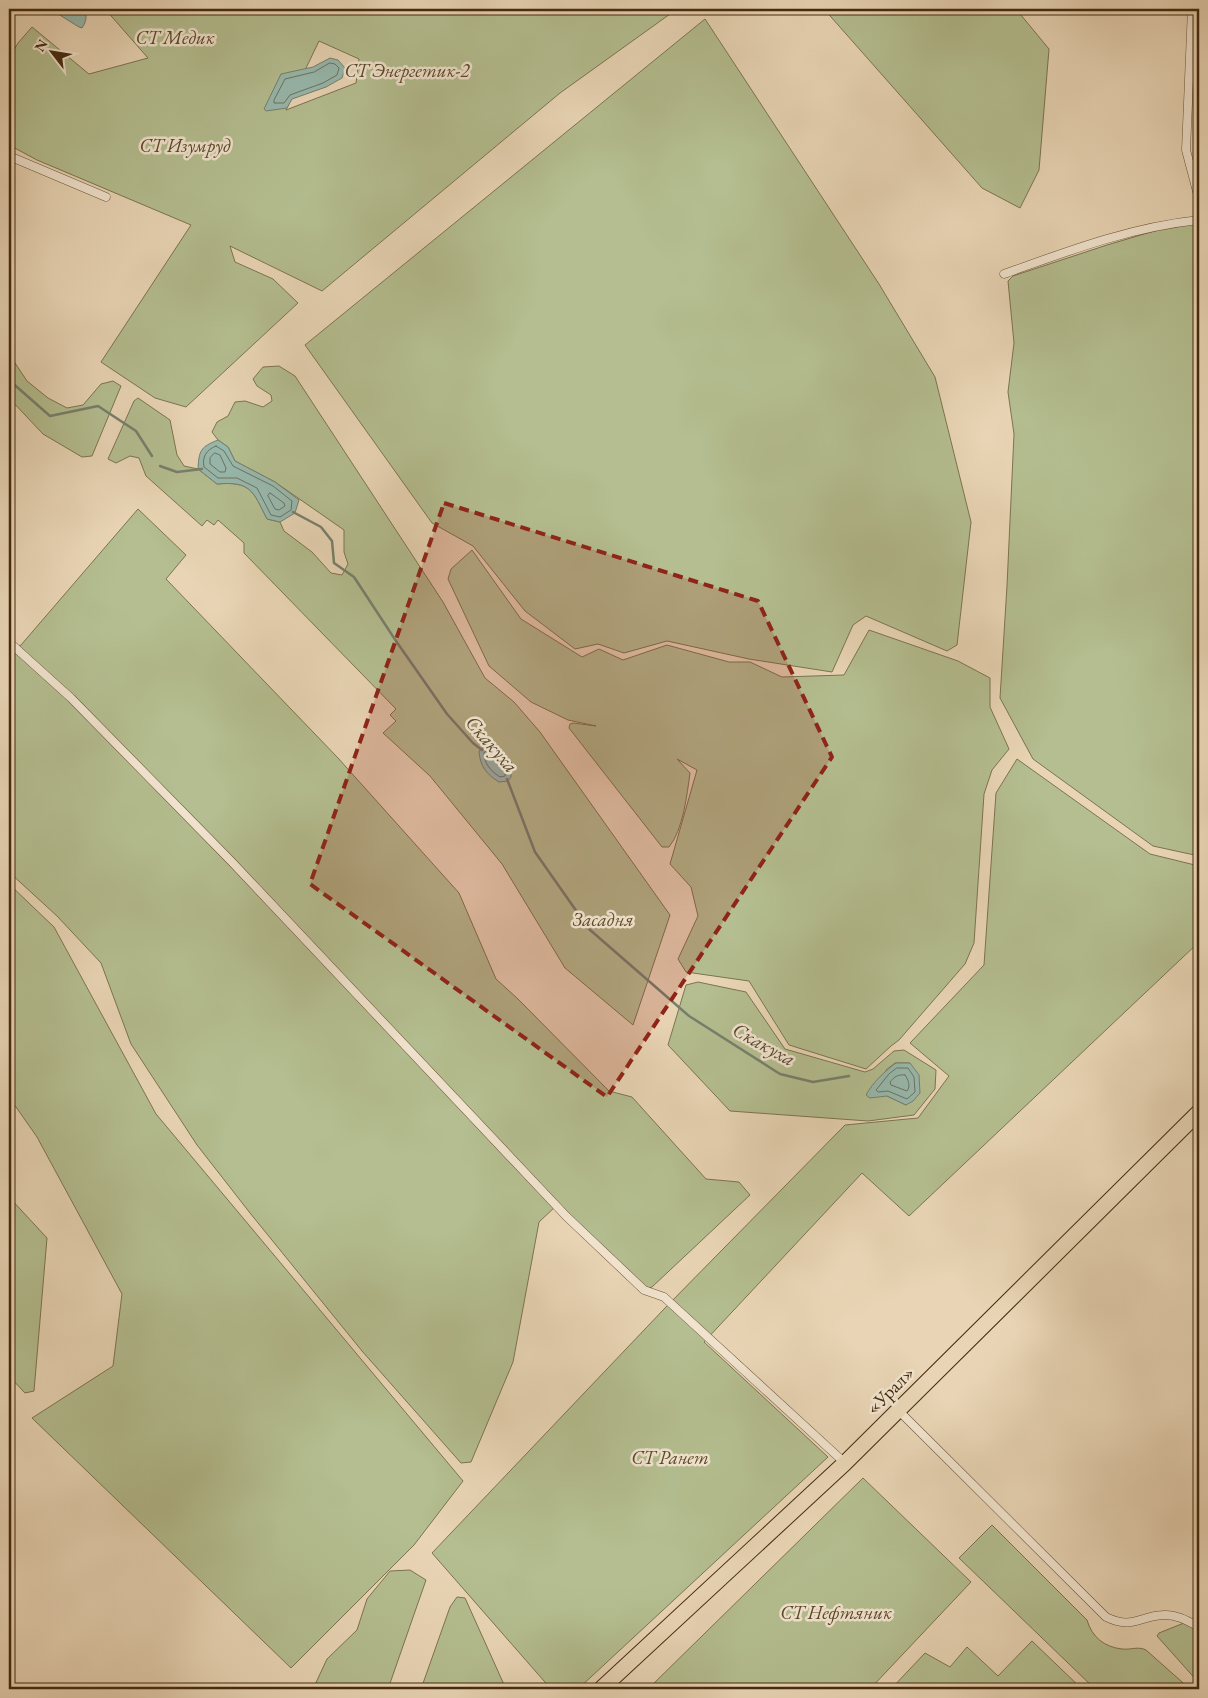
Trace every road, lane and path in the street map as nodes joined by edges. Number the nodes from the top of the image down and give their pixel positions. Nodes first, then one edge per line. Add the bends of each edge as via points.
1 (1192, 9) edge
2 (9, 156) edge
3 (106, 197) dead end
4 (1199, 199) edge
5 (1199, 220) edge
6 (1004, 274) dead end
7 (9, 642) edge
8 (1199, 1112) edge
9 (898, 1410) junction
10 (845, 1463) junction
11 (1199, 1627) edge
12 (601, 1689) edge

1 - 4 street via 1186,150
2 - 3 street
5 - 6 street via 1170,223 1102,239
7 - 10 street via 76,704 231,861 566,1216 644,1290 664,1298
8 - 9 highway, «Урал»
9 - 10 highway, «Урал»
9 - 11 street via 1106,1617 1118,1623 1162,1615 1181,1617
10 - 12 highway, «Урал»

